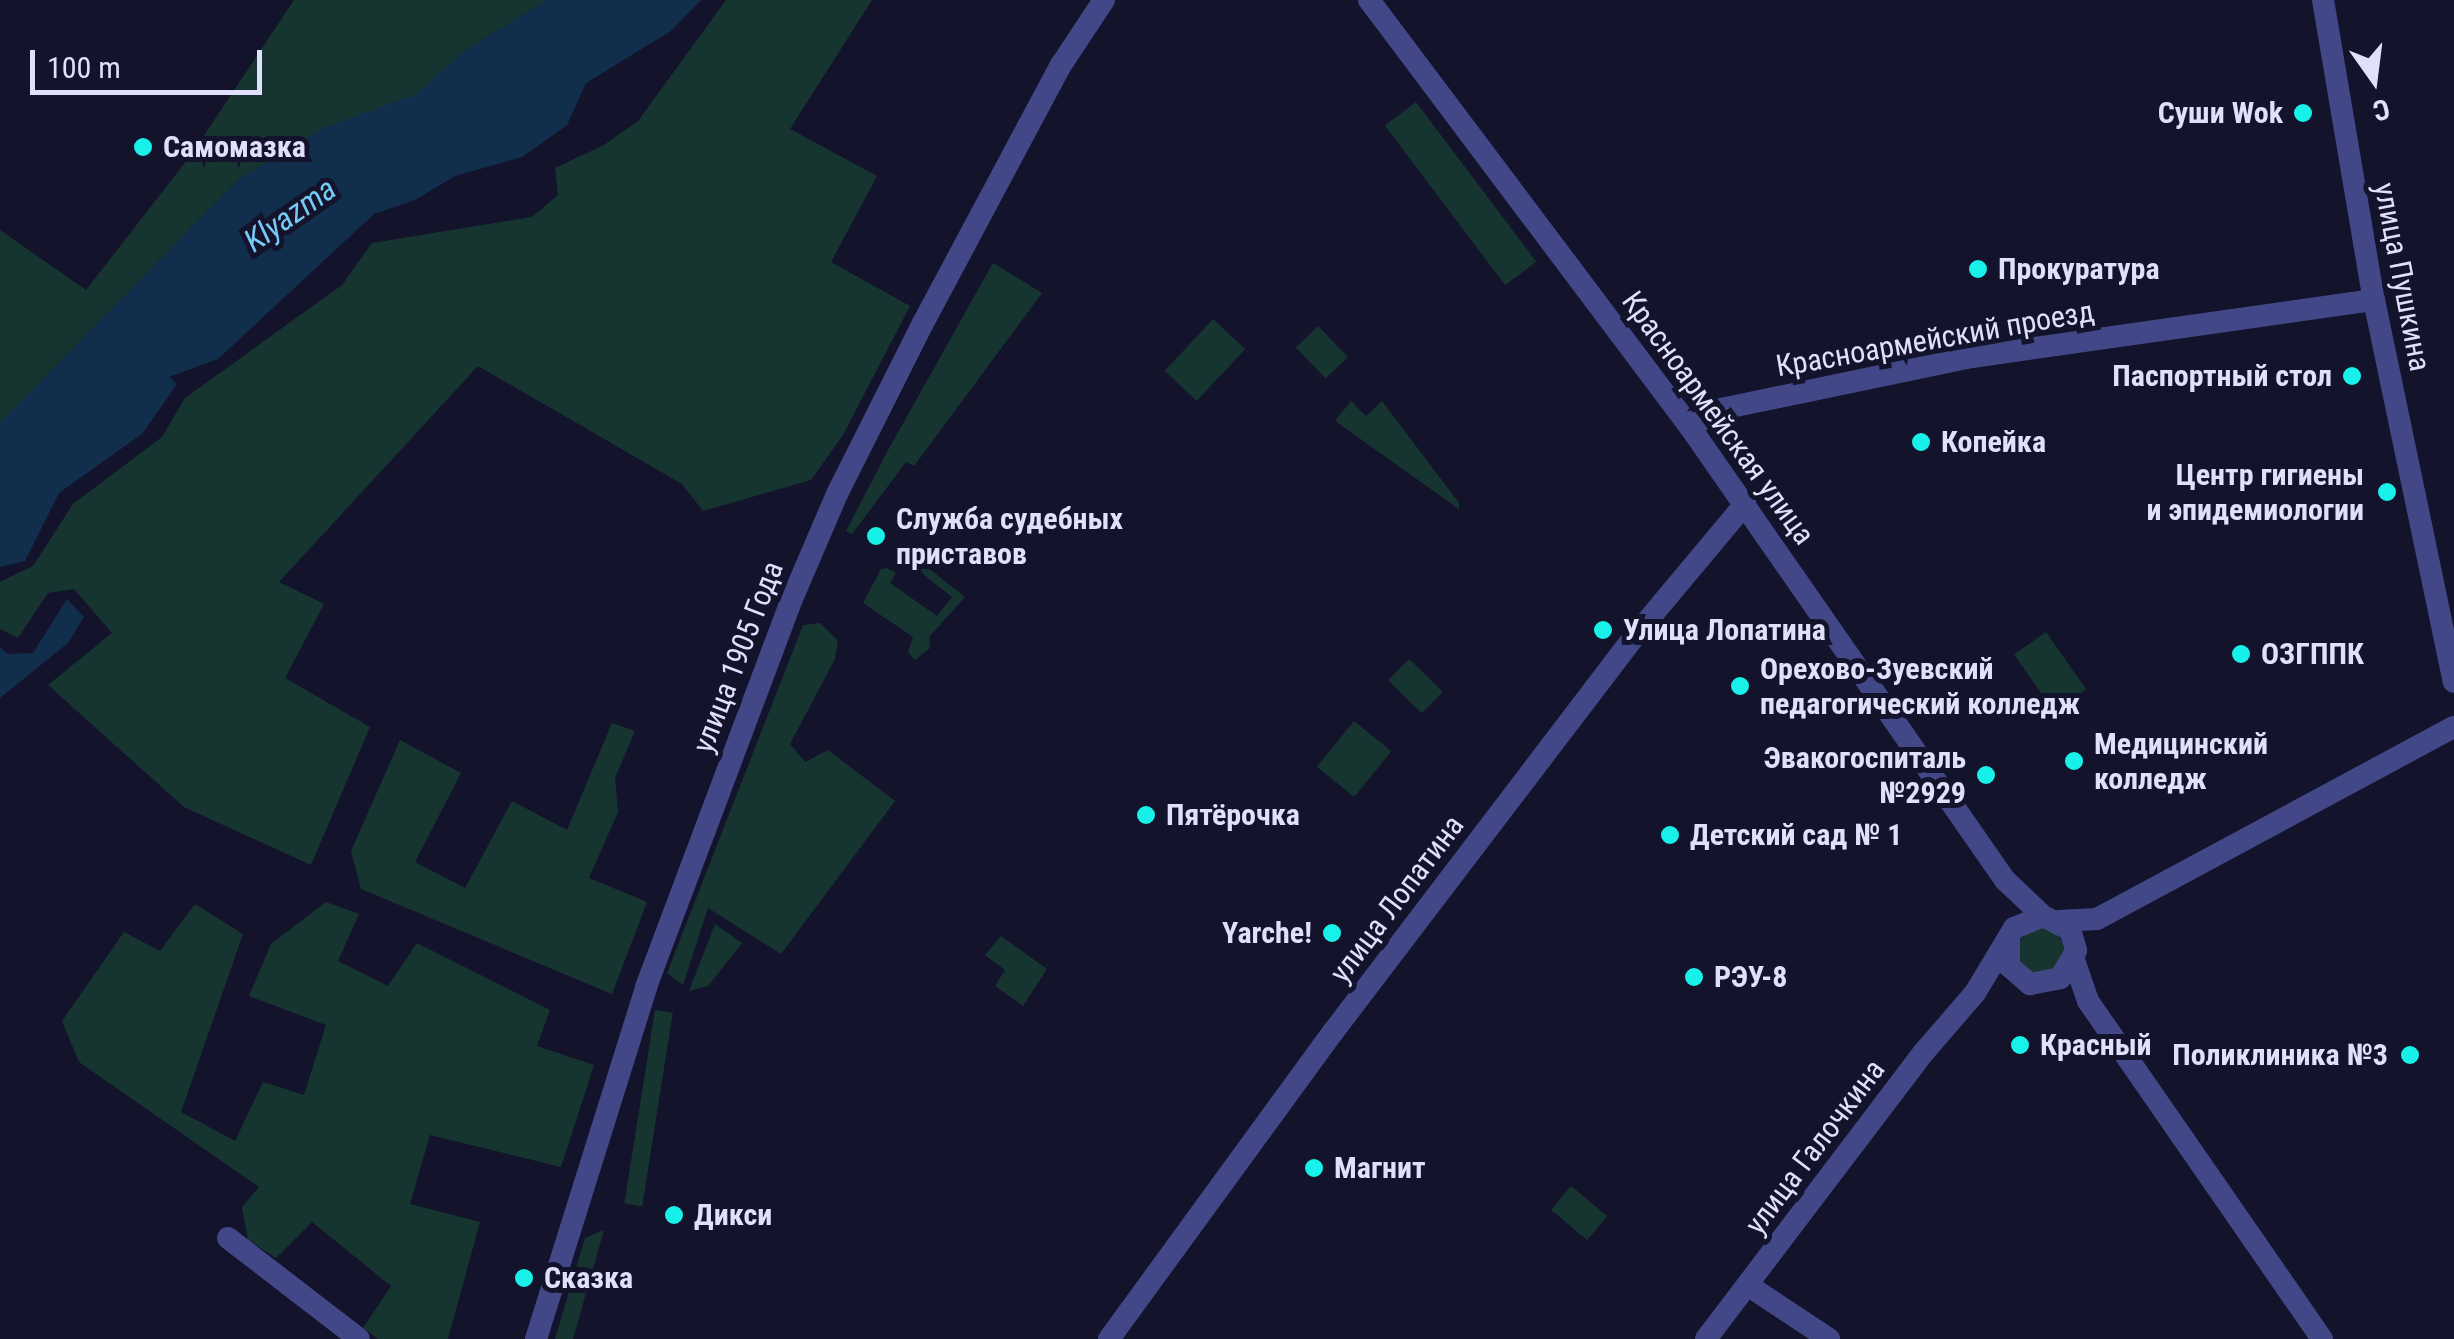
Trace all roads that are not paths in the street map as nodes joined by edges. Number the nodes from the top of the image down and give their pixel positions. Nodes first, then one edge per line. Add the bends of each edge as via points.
1 (1085, 0) edge
2 (1104, 0) edge
3 (1369, 0) edge
4 (2322, 0) edge
5 (1080, 32) junction
6 (2374, 300) junction
7 (1690, 426) junction
8 (1745, 504) junction
9 (2454, 682) edge
10 (2454, 727) edge
11 (2006, 880) junction
12 (2051, 918) junction
13 (2097, 919) junction
14 (2011, 933) junction
15 (2075, 955) junction
16 (2041, 984) junction
17 (1974, 993) junction
18 (2088, 1002) junction
19 (228, 1238) dead end
20 (1749, 1286) junction
21 (359, 1339) edge
22 (536, 1339) edge
23 (1109, 1339) edge
24 (1706, 1339) edge
25 (1829, 1339) edge
26 (2322, 1339) edge

1 - 5 street
2 - 5 street
3 - 7 street, Красноармейская улица
4 - 6 street, улица Пушкина
5 - 22 street, улица 1905 Года via 905,359 792,599 646,988
6 - 7 street, Красноармейский проезд via 1972,357 1721,409
6 - 9 street, улица Пушкина
7 - 8 street, Красноармейская улица
8 - 11 street, Красноармейская улица
8 - 23 street, улица Лопатина via 1657,607 1333,1032
10 - 13 street
11 - 12 street
11 - 14 street
12 - 13 street
12 - 14 street
12 - 15 street via 2070,930
13 - 15 street
14 - 16 street via 2009,966
14 - 17 street, улица Галочкина
15 - 16 street
15 - 18 street
16 - 17 street
16 - 18 street
17 - 20 street, улица Галочкина
18 - 26 street
19 - 21 street
20 - 24 street, улица Галочкина
20 - 25 street

